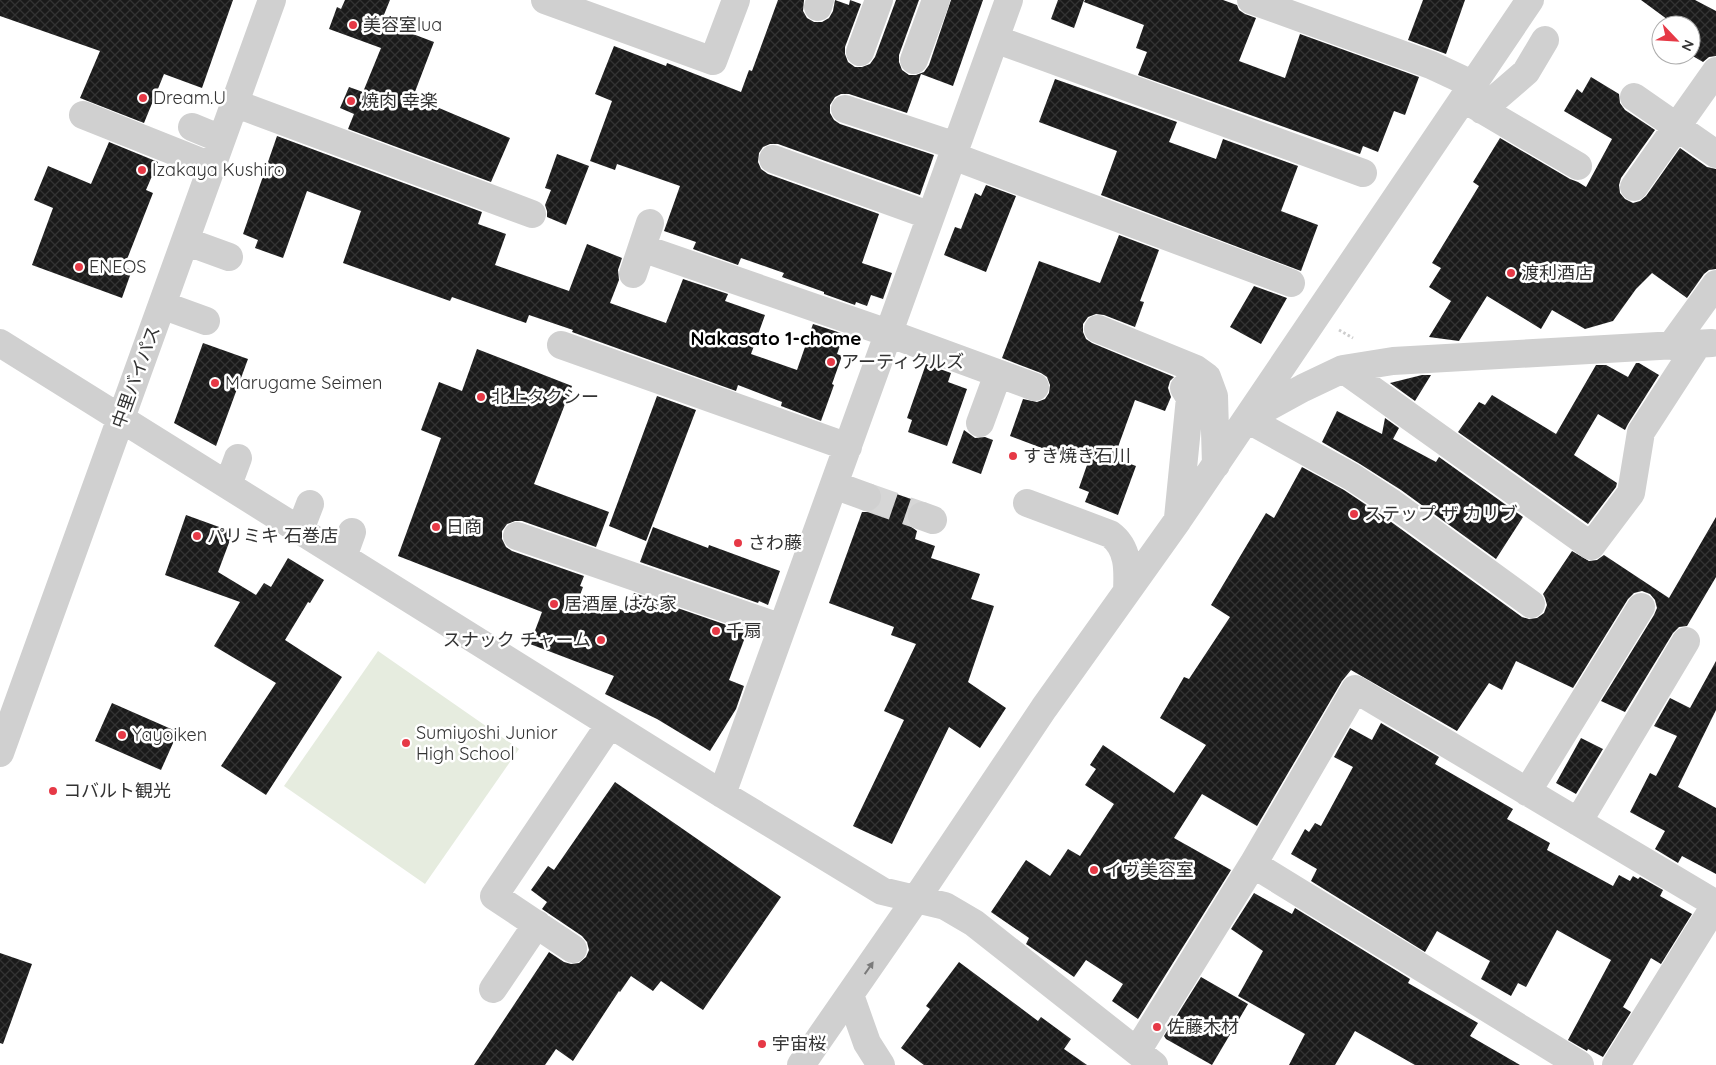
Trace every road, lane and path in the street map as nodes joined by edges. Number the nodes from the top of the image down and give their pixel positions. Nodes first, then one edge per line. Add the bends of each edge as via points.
1 (272, 0) edge
2 (736, 0) edge
3 (879, 0) edge
4 (936, 0) edge
5 (1009, 0) edge
6 (1251, 0) edge
7 (1506, 0) edge
8 (1530, 0) edge
9 (550, 1) edge
10 (995, 38) junction
11 (1545, 40) dead end
12 (1498, 48) junction
13 (860, 52) dead end
14 (914, 60) dead end
15 (1716, 71) edge
16 (1634, 97) dead end
17 (1473, 98) junction
18 (234, 103) junction
19 (845, 109) dead end
20 (83, 115) dead end
21 (192, 127) dead end
22 (1676, 127) junction
23 (221, 139) junction
24 (954, 151) junction
25 (1716, 154) edge
26 (773, 160) dead end
27 (211, 166) junction
28 (1578, 166) dead end
29 (1363, 173) dead end
30 (1634, 187) dead end
31 (532, 214) dead end
32 (931, 216) junction
33 (185, 241) junction
34 (229, 256) dead end
35 (633, 274) dead end
36 (1290, 282) dead end
37 (1716, 284) edge
38 (162, 306) junction
39 (206, 322) dead end
40 (1098, 328) dead end
41 (888, 333) junction
42 (0, 343) edge
43 (1707, 343) edge
44 (561, 345) dead end
45 (1671, 346) junction
46 (1344, 369) junction
47 (998, 374) junction
48 (1035, 387) dead end
49 (1184, 388) dead end
50 (121, 419) junction
51 (1247, 419) junction
52 (980, 422) dead end
53 (848, 447) junction
54 (238, 458) dead end
55 (1216, 465) junction
56 (228, 485) junction
57 (834, 485) junction
58 (867, 497) tunnel mouth
59 (1027, 503) dead end
60 (310, 504) dead end
61 (1178, 520) junction
62 (300, 530) junction
63 (352, 532) dead end
64 (517, 536) dead end
65 (342, 557) junction
66 (1127, 591) junction
67 (1531, 604) dead end
68 (1641, 607) dead end
69 (782, 628) junction
70 (1686, 641) dead end
71 (8, 710) edge
72 (610, 724) junction
73 (0, 753) edge
74 (1527, 792) junction
75 (722, 794) junction
76 (1578, 822) junction
77 (1253, 864) junction
78 (916, 899) junction
79 (1716, 904) edge
80 (537, 924) junction
81 (573, 949) dead end
82 (493, 989) dead end
83 (850, 995) junction
84 (1146, 1058) edge
85 (801, 1065) edge
86 (881, 1065) edge
87 (1580, 1065) edge
88 (1616, 1065) edge

1 - 18 street, 中里バイパス
2 - 9 street via 713,61
3 - 13 street
4 - 14 street
5 - 10 street
6 - 17 street via 1431,65
7 - 12 street
8 - 12 street
10 - 24 street
10 - 29 street
11 - 17 street via 1526,72
12 - 17 street
15 - 22 street
16 - 22 street
17 - 28 street
17 - 51 street
18 - 23 street, 中里バイパス
18 - 31 street
19 - 24 street
20 - 27 street
21 - 23 street
22 - 25 street
22 - 30 street
23 - 27 street, 中里バイパス
24 - 32 street
24 - 36 street
26 - 32 street
27 - 33 street, 中里バイパス
32 - 41 street
33 - 34 street
33 - 38 street, 中里バイパス
35 - 41 street via 646,235
37 - 45 street
38 - 39 street
38 - 50 street, 中里バイパス
40 - 55 street via 1196,369 1207,377 1214,396
41 - 47 street
41 - 53 street
42 - 50 street
43 - 45 street
43 - 46 street via 1641,432 1631,493 1591,546
44 - 53 street
45 - 46 street via 1393,362
46 - 51 street
47 - 48 street
47 - 52 street
49 - 61 street via 1190,398
50 - 56 street
50 - 71 street, 中里バイパス
51 - 55 street
51 - 67 street via 1392,503
53 - 57 street
54 - 56 street
55 - 61 street
56 - 62 street
57 - 58 street
57 - 69 street
59 - 66 street via 1110,534 1118,540 1128,563
60 - 62 street
61 - 66 street
62 - 65 street
63 - 65 street
64 - 69 street
65 - 72 street
66 - 78 street
68 - 74 street
69 - 75 street
70 - 76 street
71 - 73 street, 中里バイパス
72 - 75 street
72 - 80 street via 494,896
74 - 76 street
74 - 77 street via 1355,689
75 - 78 street via 882,891
76 - 79 street
77 - 84 street
77 - 87 street
83 -> 78 street
78 - 84 street via 945,906 974,923
79 - 88 street
80 - 81 street
80 - 82 street
83 - 85 street
83 - 86 street via 868,1043

